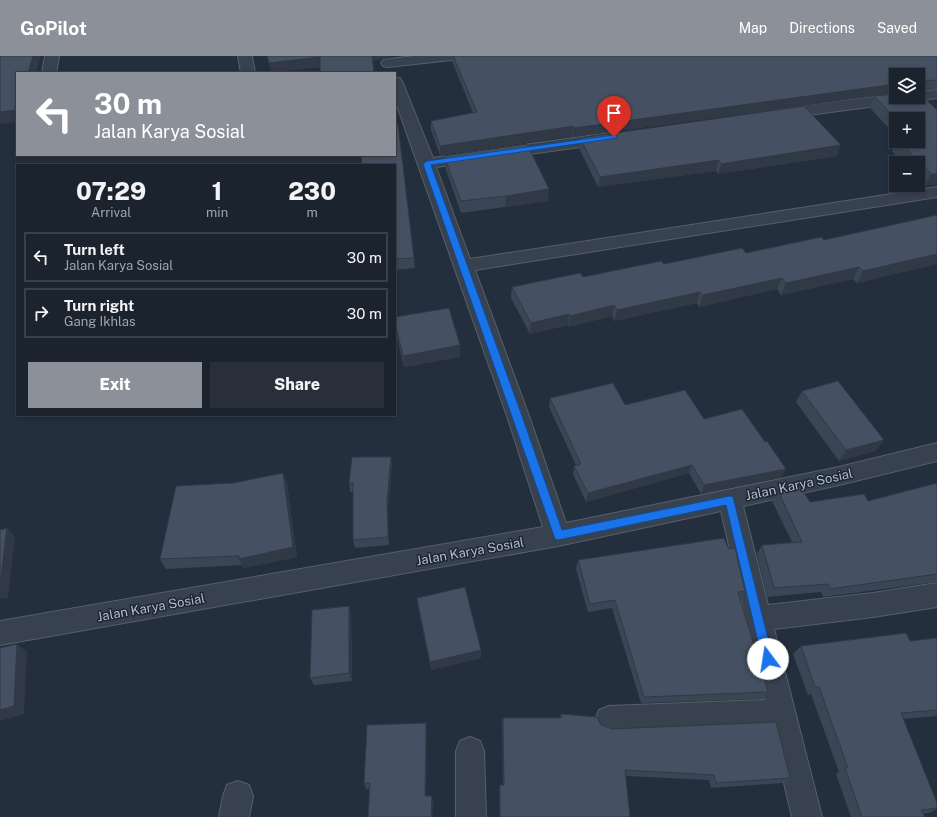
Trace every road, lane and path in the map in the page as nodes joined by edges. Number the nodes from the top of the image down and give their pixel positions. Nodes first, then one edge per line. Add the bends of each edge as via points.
1 (52, 56) edge
2 (245, 56) edge
3 (451, 56) edge
4 (388, 64) edge
5 (49, 72) edge
6 (248, 72) edge
7 (396, 84) edge
8 (937, 94) edge
9 (925, 95) edge
10 (889, 100) edge
11 (763, 116) edge
12 (622, 136) edge
13 (427, 164) junction
14 (937, 192) edge
15 (462, 266) junction
16 (937, 452) edge
17 (730, 500) junction
18 (558, 536) junction
19 (937, 595) edge
20 (758, 619) junction
21 (0, 633) edge
22 (781, 713) junction
23 (609, 720) dead end
24 (470, 751) dead end
25 (471, 817) edge
26 (807, 817) edge

1 - 5 street
2 - 6 street
3 - 4 street
7 - 13 street
8 - 9 street
10 - 11 street
12 - 13 street
13 - 15 street
14 - 15 street
15 - 18 street via 518,416
16 - 17 street, Jalan Karya Sosial
17 - 18 street, Jalan Karya Sosial
17 - 20 street
18 - 21 street, Jalan Karya Sosial
19 - 20 street
20 - 22 street
22 - 23 street
22 - 26 street
24 - 25 street

